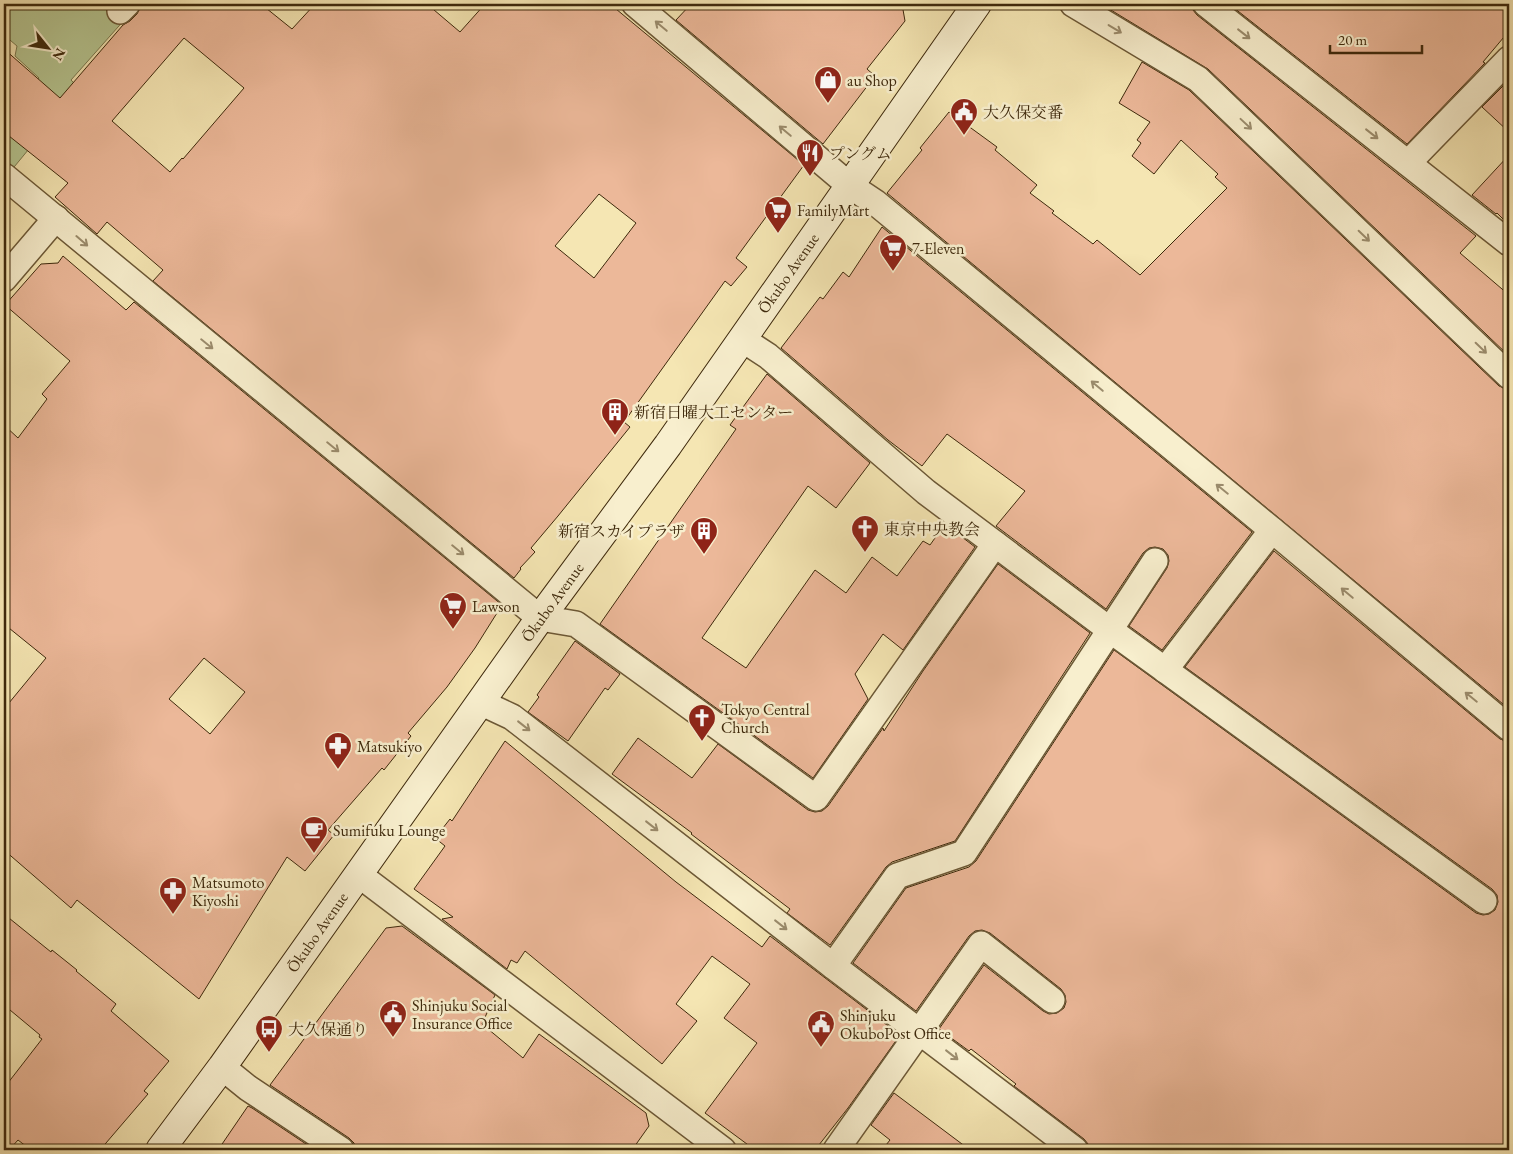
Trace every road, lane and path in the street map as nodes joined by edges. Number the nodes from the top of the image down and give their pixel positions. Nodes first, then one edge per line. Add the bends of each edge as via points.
1 (635, 4) edge
2 (977, 4) edge
3 (1073, 4) edge
4 (1206, 4) edge
5 (1509, 58) edge
6 (1408, 163) junction
7 (4, 176) edge
8 (849, 185) junction
9 (56, 218) junction
10 (1509, 243) edge
11 (4, 279) edge
12 (742, 339) junction
13 (1509, 376) edge
14 (1272, 530) junction
15 (995, 544) junction
16 (1155, 561) dead end
17 (540, 618) junction
18 (1110, 630) junction
19 (1165, 670) junction
20 (482, 703) junction
21 (1509, 728) edge
22 (358, 874) junction
23 (1484, 902) dead end
24 (833, 966) junction
25 (1052, 1000) dead end
26 (920, 1031) junction
27 (222, 1067) junction
28 (160, 1150) edge
29 (341, 1150) edge
30 (723, 1150) edge
31 (836, 1150) edge
32 (1075, 1150) edge

8 -> 1 street
2 - 8 main road, Ōkubo Avenue
3 -> 13 street via 1198,79
4 -> 6 street
5 - 6 street
6 - 10 street
7 - 9 street
8 - 12 main road, Ōkubo Avenue
14 -> 8 street via 876,202
9 - 11 street
9 -> 17 street
12 - 15 street via 768,356 926,492
12 - 17 main road, Ōkubo Avenue
14 - 19 street
21 -> 14 street
15 - 17 street via 816,798 576,624
15 - 18 street
16 - 18 street
17 - 20 main road, Ōkubo Avenue
18 - 19 street
18 - 24 street via 964,853 897,876
19 - 23 street
20 - 22 main road, Ōkubo Avenue
20 -> 24 street via 512,717
22 - 27 main road, Ōkubo Avenue
22 - 30 street
24 - 26 street
25 - 26 street via 981,944
26 - 31 street
26 -> 32 street
27 - 28 main road, Ōkubo Avenue
27 - 29 street

